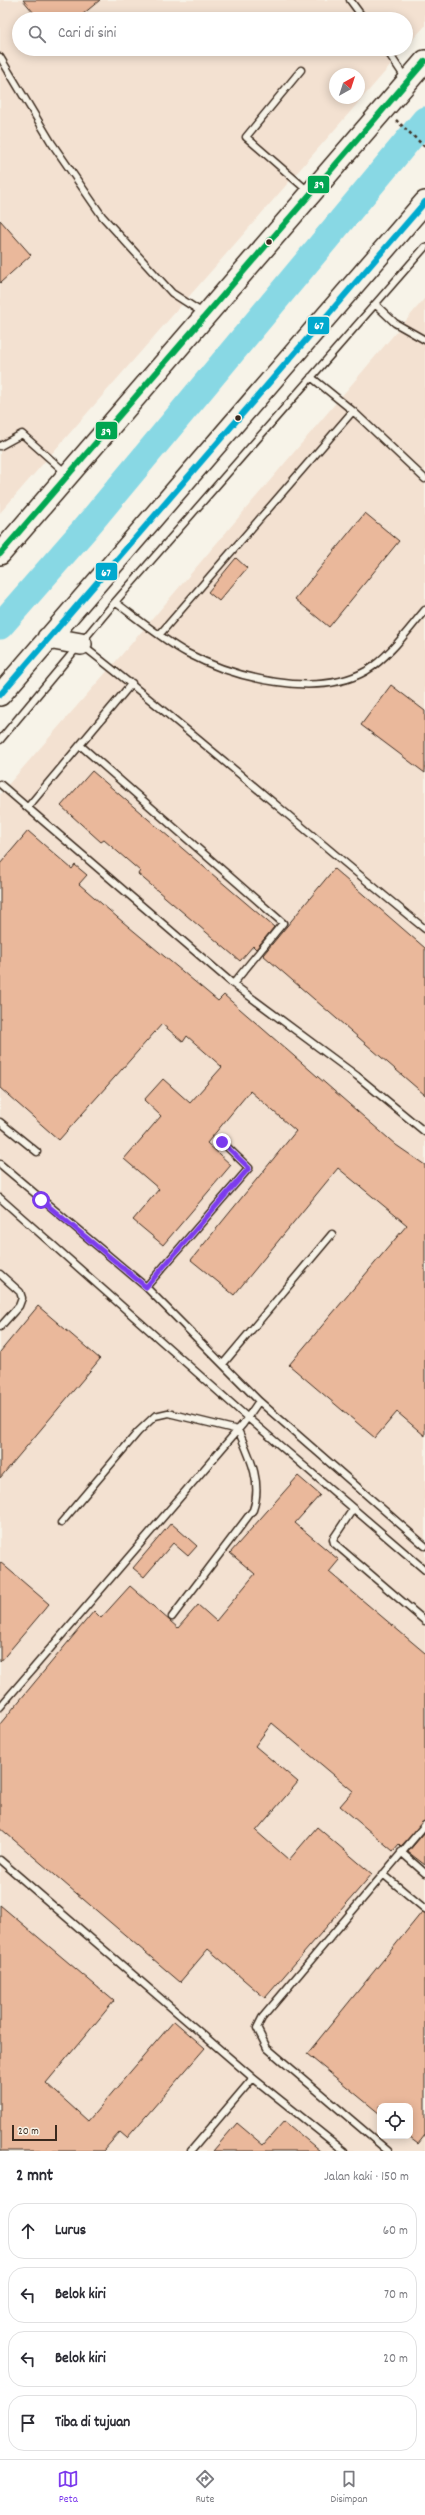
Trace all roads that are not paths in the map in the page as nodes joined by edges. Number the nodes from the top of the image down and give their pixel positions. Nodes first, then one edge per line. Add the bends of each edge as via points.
1 (350, 0) edge
2 (359, 12) edge
3 (391, 56) edge
4 (0, 57) edge
5 (425, 61) edge
6 (301, 70) dead end
7 (407, 81) junction
8 (311, 193) junction
9 (425, 202) edge
10 (425, 247) edge
11 (375, 304) junction
12 (206, 315) junction
13 (425, 340) edge
14 (312, 377) junction
15 (353, 411) junction
16 (0, 446) edge
17 (67, 474) junction
18 (425, 479) edge
19 (0, 554) edge
20 (115, 602) junction
21 (425, 610) edge
22 (160, 634) junction
23 (48, 638) junction
24 (80, 644) junction
25 (132, 683) junction
26 (0, 696) edge
27 (0, 740) edge
28 (80, 745) junction
29 (0, 784) edge
30 (28, 807) junction
31 (425, 929) edge
32 (233, 984) junction
33 (0, 1122) edge
34 (425, 1132) edge
35 (222, 1142) dead end
36 (38, 1152) dead end
37 (0, 1164) edge
38 (1, 1199) edge
39 (0, 1207) edge
40 (332, 1234) dead end
41 (0, 1274) edge
42 (146, 1287) junction
43 (0, 1327) edge
44 (223, 1364) junction
45 (259, 1401) junction
46 (248, 1418) junction
47 (238, 1430) junction
48 (353, 1509) junction
49 (61, 1523) dead end
50 (425, 1546) edge
51 (425, 1570) edge
52 (172, 1617) dead end
53 (425, 1621) edge
54 (0, 1707) edge
55 (425, 1825) edge
56 (401, 1852) junction
57 (0, 1860) edge
58 (425, 1873) edge
59 (383, 1874) junction
60 (425, 1909) edge
61 (253, 2078) junction
62 (191, 2151) edge
63 (344, 2151) edge
64 (388, 2151) edge

1 - 2 lane
3 - 7 lane
4 - 12 lane via 51,142 102,216 172,293
5 - 7 highway
6 - 8 lane via 246,137
7 - 8 highway
8 - 12 highway
9 - 23 highway
10 - 11 lane
11 - 13 lane via 395,323
11 - 14 lane
12 - 17 highway
14 - 15 lane
14 - 20 lane
15 - 18 lane
15 - 22 lane
16 - 17 lane via 22,434
17 - 19 highway
20 - 22 lane
20 - 24 lane
21 - 22 lane via 395,645 366,670 333,683 275,682 232,672 187,653
23 - 24 highway
23 - 26 highway
24 - 25 lane
24 - 27 lane
25 - 28 lane
25 - 31 lane
28 - 30 lane
28 - 32 lane via 283,923
29 - 30 lane
30 - 32 lane
32 - 34 lane via 357,1076
33 - 36 lane
35 - 42 lane via 249,1168
37 - 42 lane
38 - 39 lane
38 - 46 lane
40 - 44 lane
41 - 43 lane via 20,1292 22,1298 19,1306
42 - 44 lane
44 - 45 lane
45 - 46 lane
45 - 50 lane
46 - 47 lane
46 - 48 lane
47 - 49 lane via 168,1413 155,1416 138,1432
47 - 52 lane via 253,1466 256,1499 252,1510
47 - 54 lane
48 - 51 lane
48 - 53 lane via 332,1539 334,1543
55 - 56 lane
56 - 58 lane
56 - 59 lane
57 - 61 lane
59 - 60 lane
59 - 64 lane via 262,2018 257,2028 267,2048
61 - 62 lane
61 - 63 lane

